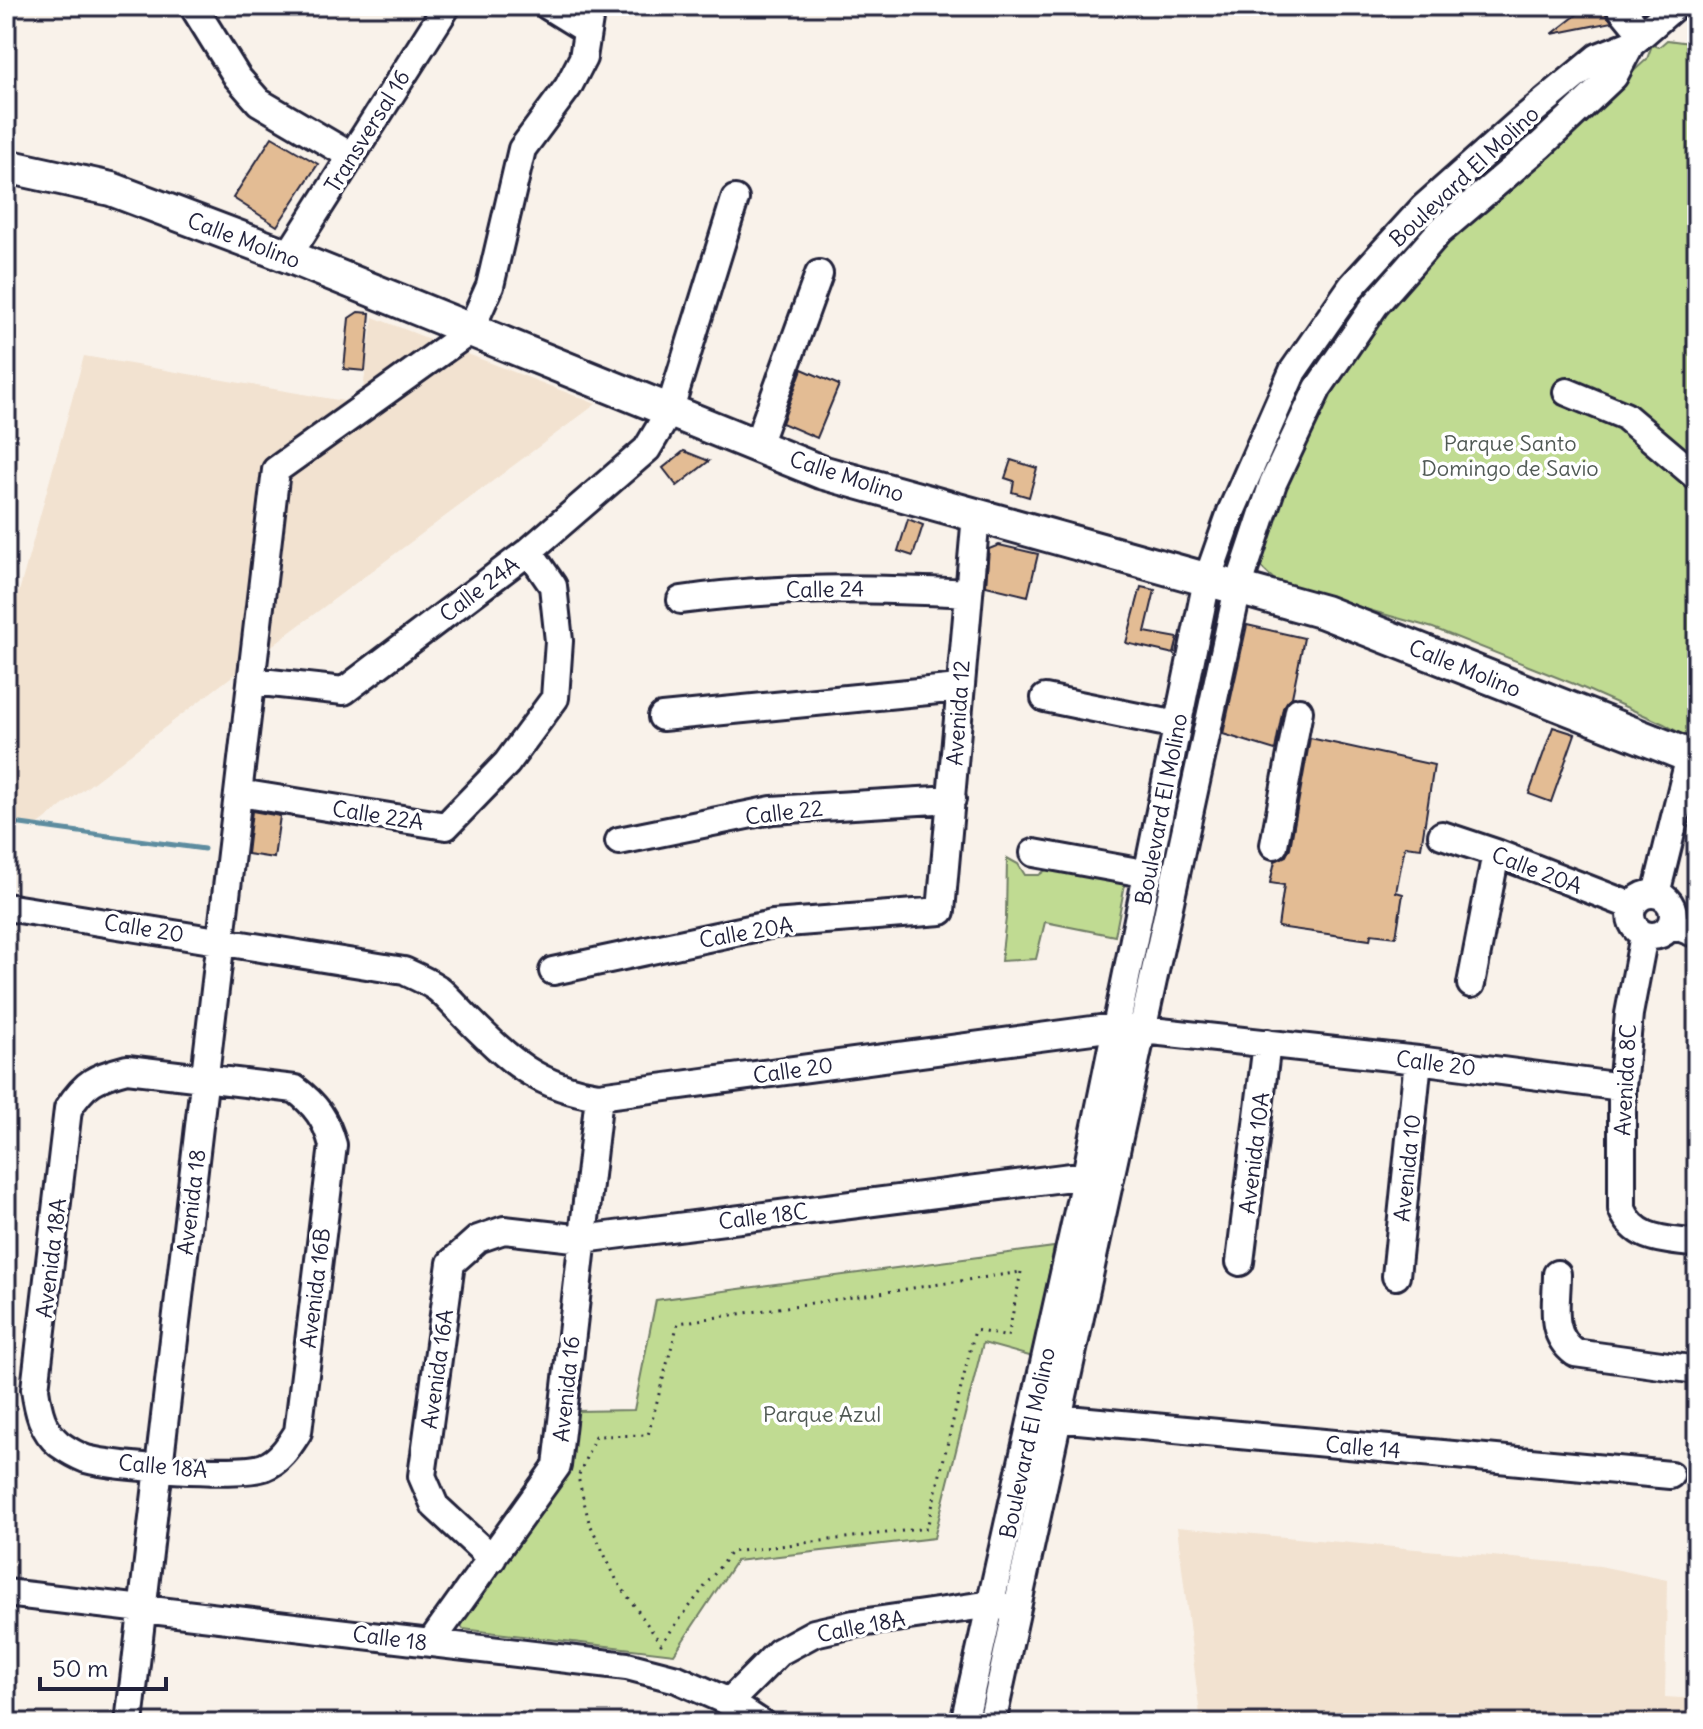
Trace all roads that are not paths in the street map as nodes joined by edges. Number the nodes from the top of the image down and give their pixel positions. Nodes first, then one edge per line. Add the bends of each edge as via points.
1 (193, 6) edge
2 (447, 6) edge
3 (548, 6) edge
4 (1619, 6) edge
5 (1675, 6) edge
6 (589, 18) edge
7 (1636, 39) junction
8 (1512, 129) junction
9 (1531, 153) junction
10 (351, 156) junction
11 (6, 166) edge
12 (735, 199) dead end
13 (288, 256) junction
14 (819, 274) dead end
15 (470, 331) junction
16 (1567, 392) dead end
17 (669, 412) junction
18 (757, 445) junction
19 (1697, 477) edge
20 (1231, 512) junction
21 (976, 515) junction
22 (1259, 522) junction
23 (529, 551) junction
24 (1223, 584) junction
25 (969, 593) junction
26 (681, 600) dead end
27 (252, 681) junction
28 (959, 688) junction
29 (1045, 698) dead end
30 (1299, 711) dead end
31 (662, 717) dead end
32 (1177, 725) junction
33 (1693, 758) edge
34 (239, 793) junction
35 (952, 799) junction
36 (1442, 835) dead end
37 (619, 841) dead end
38 (1274, 845) dead end
39 (1034, 853) dead end
40 (1496, 853) junction
41 (1149, 874) junction
42 (1656, 894) junction
43 (1632, 906) junction
44 (6, 907) edge
45 (941, 911) joint
46 (1671, 924) junction
47 (1697, 934) edge
48 (1644, 935) junction
49 (221, 940) junction
50 (553, 971) dead end
51 (1471, 984) dead end
52 (1115, 1027) junction
53 (1143, 1029) junction
54 (1267, 1043) junction
55 (1418, 1060) junction
56 (205, 1077) junction
57 (1622, 1087) junction
58 (599, 1096) junction
59 (1086, 1175) junction
60 (583, 1239) junction
61 (1697, 1244) edge
62 (1240, 1262) dead end
63 (451, 1263) joint
64 (1557, 1274) dead end
65 (1396, 1276) dead end
66 (1697, 1370) edge
67 (1057, 1418) junction
68 (46, 1429) joint
69 (285, 1452) joint
70 (160, 1468) junction
71 (1670, 1475) dead end
72 (492, 1559) junction
73 (6, 1593) edge
74 (992, 1604) junction
75 (142, 1609) junction
76 (1018, 1609) junction
77 (431, 1642) junction
78 (729, 1702) junction
79 (129, 1723) edge
80 (761, 1723) edge
81 (964, 1723) edge
82 (992, 1723) edge

1 - 10 street via 252,96
2 - 10 street, Transversal 16
3 - 6 street
4 - 7 street
5 - 7 street
6 - 15 street via 583,58 522,149 490,286
7 - 8 street, Boulevard El Molino via 1598,57
7 - 9 street, Boulevard El Molino via 1614,76
8 - 9 street
8 - 20 street, Boulevard El Molino via 1423,208 1352,286 1293,371
9 - 22 street, Boulevard El Molino via 1439,232 1375,305 1318,388
10 - 13 street, Transversal 16
11 - 13 main road, Calle Molino via 111,189
12 - 17 street, Calle 24A
13 - 15 main road, Calle Molino
14 - 18 street
15 - 17 main road, Calle Molino
15 - 27 street, Avenida 18 via 276,470
16 - 19 street via 1625,416
17 - 18 main road, Calle Molino
17 - 23 street, Calle 24A via 647,449
18 - 21 main road, Calle Molino via 821,472
20 - 22 street
20 - 24 street, Boulevard El Molino
21 - 24 main road, Calle Molino
21 - 25 street, Avenida 12
22 - 24 street, Boulevard El Molino
23 - 27 street, Calle 24A via 344,691
23 - 34 street, Calle 22A via 553,586 559,641 555,698 507,763 446,826
24 - 32 street, Boulevard El Molino
24 - 33 main road, Calle Molino via 1324,612
24 - 53 street, Boulevard El Molino
25 - 26 street, Calle 24 via 855,587 746,591
25 - 28 street, Avenida 12
27 - 34 street, Avenida 18
28 - 31 street
28 - 35 street, Avenida 12
29 - 32 street
30 - 38 street
32 - 41 street, Boulevard El Molino
33 - 42 street
34 - 49 street, Avenida 18
35 - 37 street, Calle 22 via 772,810
35 - 45 street, Avenida 12
36 - 40 street, Calle 20A
39 - 41 street
40 - 43 street, Calle 20A
40 - 51 street
41 - 52 street, Boulevard El Molino
42 - 43 street via 1642,896
42 - 46 street via 1671,905
43 - 48 street via 1635,928
44 - 49 street, Calle 20
45 - 50 street, Calle 20A via 773,924
46 - 47 street
46 - 48 street via 1655,936
48 - 57 street, Avenida 8C
49 - 56 street, Avenida 18
49 - 58 street, Calle 20 via 404,971 436,987 521,1069 570,1092
52 - 53 street, Calle 20
52 - 58 street, Calle 20
52 - 59 street, Boulevard El Molino
53 - 54 street, Calle 20
53 - 67 street, Boulevard El Molino
54 - 55 street, Calle 20
54 - 62 street, Avenida 10A
55 - 57 street, Calle 20
55 - 65 street, Avenida 10
56 - 68 street, Avenida 18A via 127,1069 100,1076 80,1089 68,1109 35,1389
56 - 69 street, Avenida 16B via 295,1089 314,1103 333,1145 298,1432
56 - 70 street, Avenida 18
57 - 61 street, Avenida 8C via 1622,1209 1629,1225 1643,1235
58 - 60 street, Avenida 16
59 - 60 street, Calle 18C
59 - 74 street, Boulevard El Molino
60 - 63 street, Calle 18C via 504,1230 478,1239
60 - 72 street, Avenida 16 via 557,1466
63 - 72 street, Avenida 16A via 422,1476 435,1506
64 - 66 street via 1557,1332 1575,1353
67 - 71 street, Calle 14
67 - 76 street, Boulevard El Molino
68 - 70 street, Calle 18A via 85,1458
69 - 70 street, Calle 18A via 267,1466 246,1471
70 - 75 street, Avenida 18
72 - 77 street, Avenida 16
73 - 75 street, Calle 18
74 - 76 street, Calle 18A
74 - 78 street, Calle 18A via 814,1633 779,1652
74 - 81 street, Boulevard El Molino
75 - 77 street, Calle 18
75 - 79 street, Avenida 18
76 - 82 street, Boulevard El Molino
77 - 78 street, Calle 18 via 627,1666 677,1679
78 - 80 street, Calle 18

